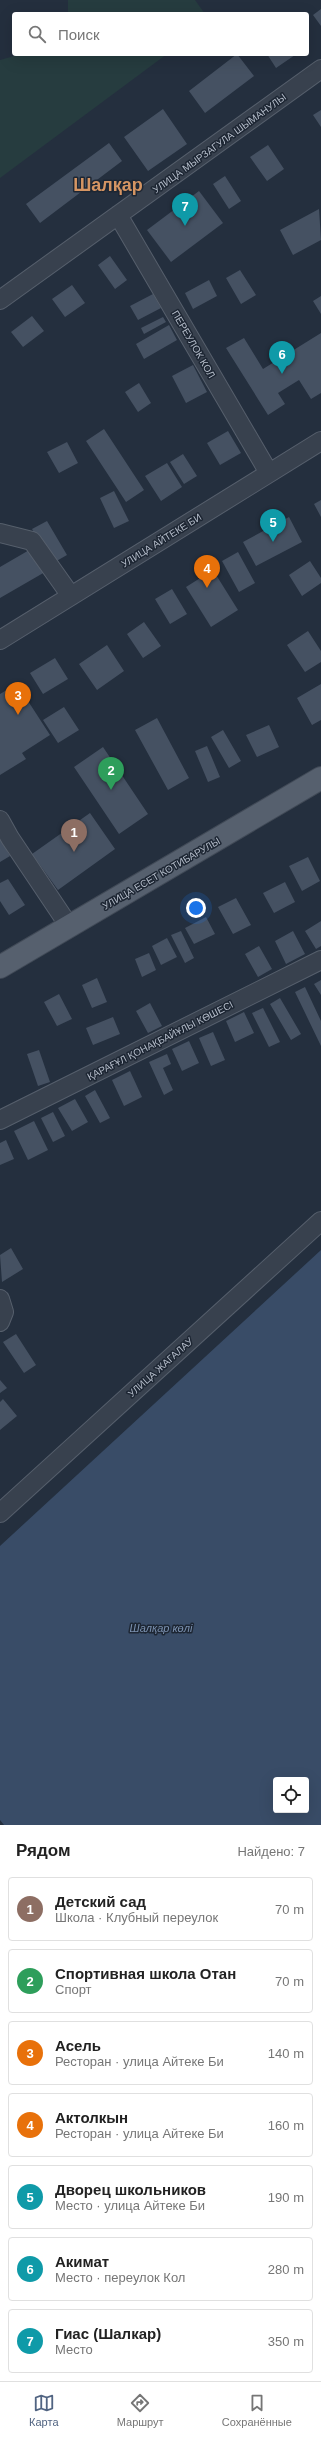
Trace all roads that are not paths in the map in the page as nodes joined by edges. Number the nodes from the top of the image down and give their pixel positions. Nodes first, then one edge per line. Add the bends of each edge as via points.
1 (321, 70) edge
2 (118, 215) junction
3 (0, 300) edge
4 (321, 441) edge
5 (269, 473) junction
6 (0, 533) edge
7 (71, 596) junction
8 (0, 640) edge
9 (321, 778) edge
10 (0, 820) edge
11 (69, 926) junction
12 (321, 960) edge
13 (0, 967) edge
14 (0, 1120) edge
15 (321, 1221) edge
16 (0, 1299) edge
17 (0, 1322) edge
18 (0, 1513) edge

1 - 2 street, УЛИЦА МЫРЗАГУЛА ШЫМАНУЛЫ
2 - 3 street, УЛИЦА МЫРЗАГУЛА ШЫМАНУЛЫ
2 - 5 street, ПЕРЕУЛОК КОЛ
4 - 5 street, УЛИЦА АЙТЕКЕ БИ
5 - 7 street, УЛИЦА АЙТЕКЕ БИ
6 - 7 street via 32,541
7 - 8 street, УЛИЦА АЙТЕКЕ БИ
9 - 11 main road, УЛИЦА ЕСЕТ КОТИБАРУЛЫ
10 - 11 street
11 - 13 main road, УЛИЦА ЕСЕТ КОТИБАРУЛЫ
12 - 14 street, ҚАРАҒҰЛ ҚОНАҚБАЙҰЛЫ КӨШЕСІ
15 - 18 street, УЛИЦА ЖАГАЛАУ
16 - 17 street via 4,1312

